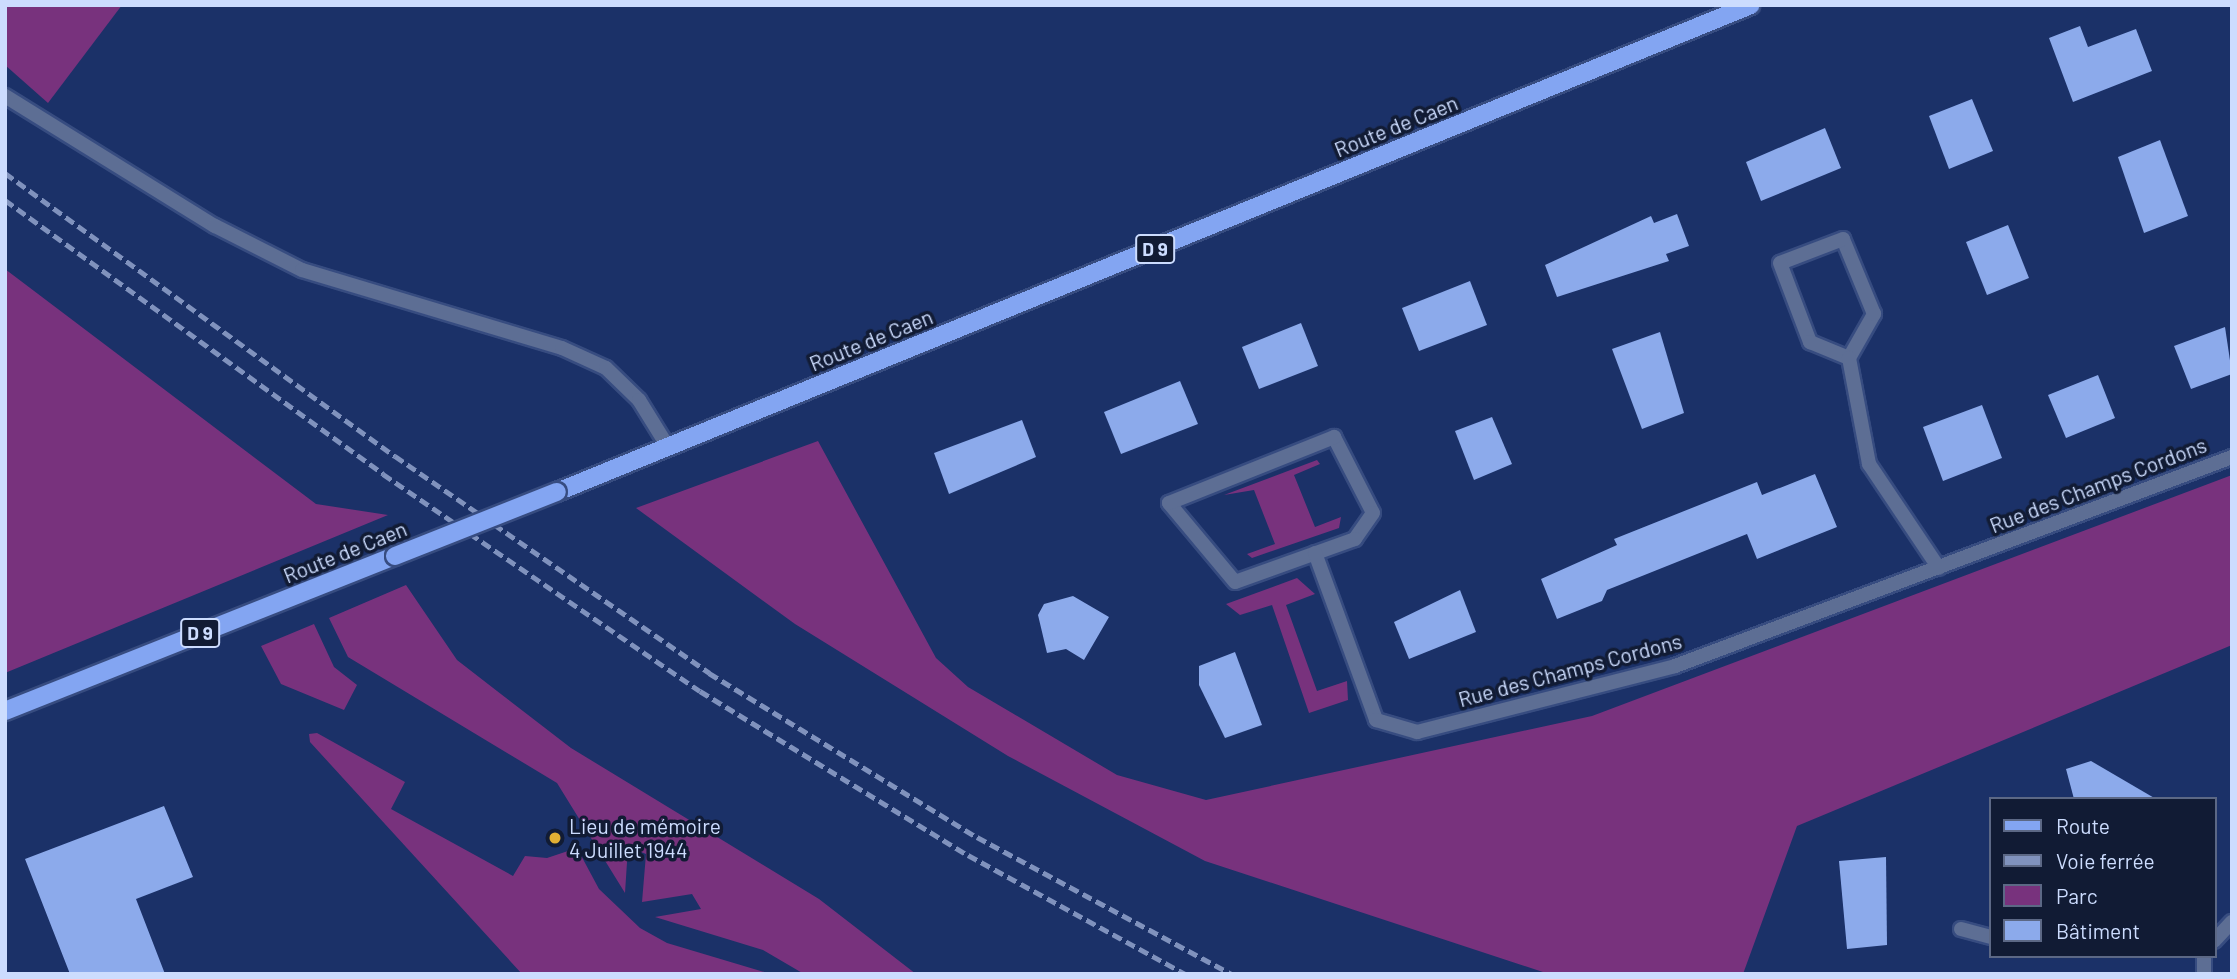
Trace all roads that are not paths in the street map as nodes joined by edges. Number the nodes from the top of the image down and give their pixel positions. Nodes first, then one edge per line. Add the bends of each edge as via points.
1 (1751, 5) edge
2 (5, 96) edge
3 (1849, 358) junction
4 (668, 446) junction
5 (2232, 457) edge
6 (1315, 554) junction
7 (1939, 568) junction
8 (5, 710) edge
9 (2232, 922) edge
10 (1961, 929) dead end
11 (1988, 936) edge
12 (2216, 939) edge

1 - 4 main road, Route de Caen / D 9
2 - 4 street via 204,220 302,270 562,348 606,368 639,400
3 - 3 street via 1874,314 1843,239 1780,263 1810,342
3 - 7 street via 1869,464
4 - 8 main road, Route de Caen / D 9, bridge
5 - 7 street, Rue des Champs Cordons
6 - 6 street via 1235,582 1169,503 1334,437 1373,513 1355,539
6 - 7 street, Rue des Champs Cordons via 1376,720 1417,732 1675,666
9 - 12 street
10 - 11 street

